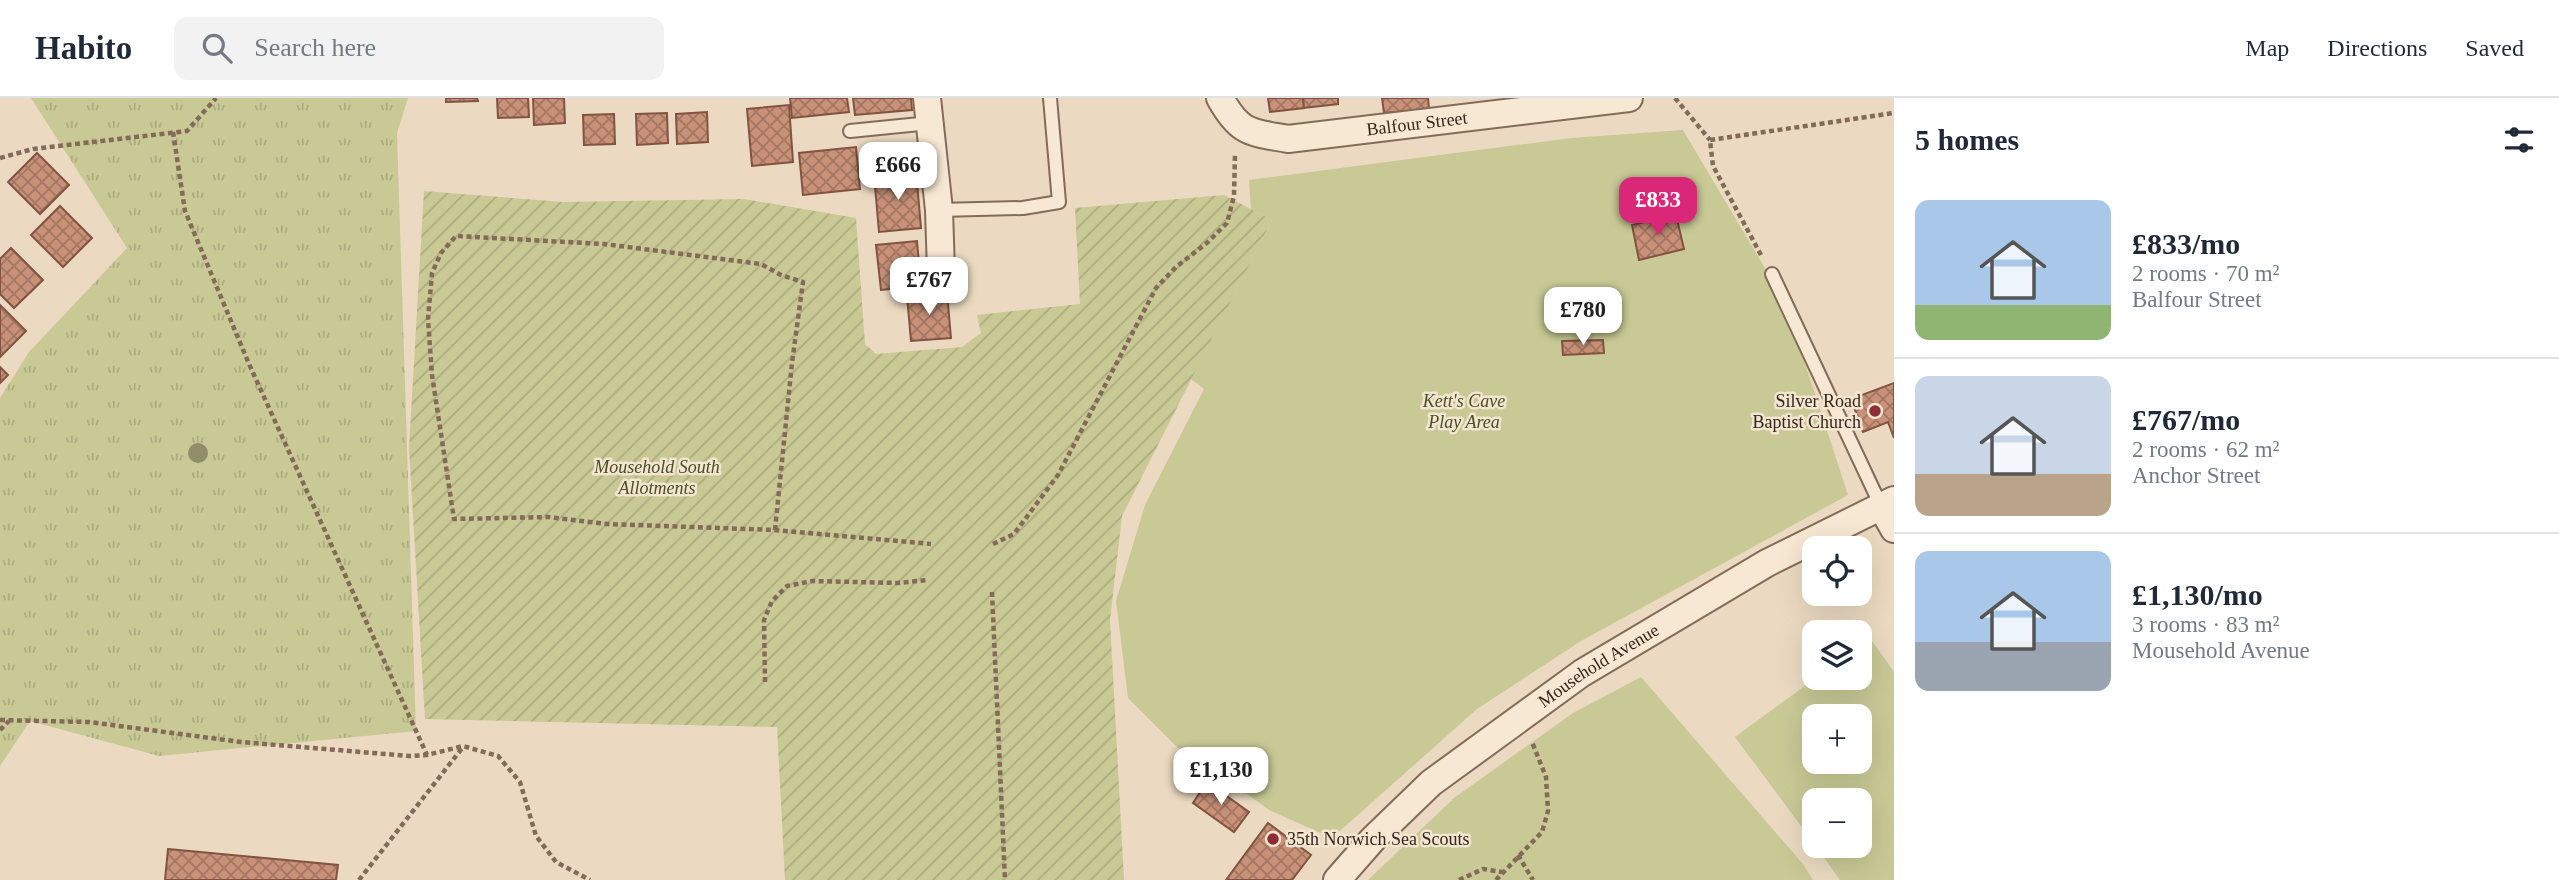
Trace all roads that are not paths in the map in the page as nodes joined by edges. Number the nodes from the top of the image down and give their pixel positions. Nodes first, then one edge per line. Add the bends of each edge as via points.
1 (1050, 98) edge
2 (1220, 98) edge
3 (1629, 98) edge
4 (1454, 109) edge
5 (928, 110) edge
6 (850, 131) dead end
7 (939, 210) junction
8 (942, 271) dead end
9 (1772, 275) road end
10 (1888, 503) edge
11 (1894, 529) edge
12 (1337, 880) edge

1 - 7 lane via 1059,202 1023,208
2 - 4 street, Balfour Street via 1230,117 1247,131 1288,139
3 - 4 street, Balfour Street
5 - 6 lane
5 - 7 street
7 - 8 street
9 - 10 lane
10 - 11 street
10 - 12 street, Mousehold Avenue via 1767,564 1582,673 1431,783

